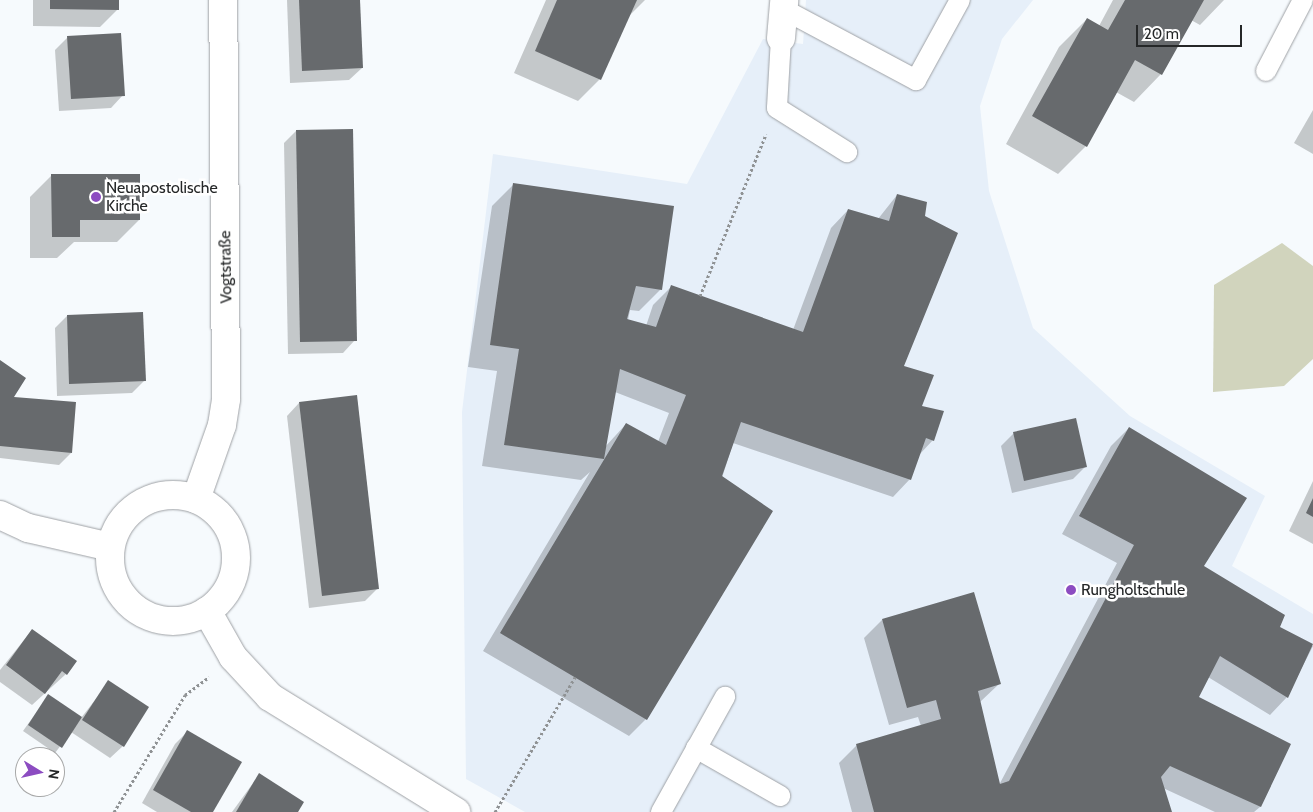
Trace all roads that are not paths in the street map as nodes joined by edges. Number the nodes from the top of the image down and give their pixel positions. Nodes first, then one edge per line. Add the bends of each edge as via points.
1 (223, 0) edge
2 (960, 0) edge
3 (1303, 0) edge
4 (783, 5) edge
5 (781, 38) joint
6 (1266, 71) dead end
7 (847, 152) dead end
8 (196, 499) junction
9 (0, 515) edge
10 (110, 546) junction
11 (207, 611) junction
12 (726, 697) dead end
13 (696, 748) junction
14 (780, 796) dead end
15 (456, 812) edge
16 (661, 812) edge

1 - 8 street, Vogtstraße via 226,399 222,425
2 - 4 lane via 916,80
3 - 6 lane
4 - 5 street
5 - 7 lane via 777,108
8 - 10 street via 163,495 135,506 120,523
8 - 11 street via 214,511 229,529 236,551 234,575 224,596
9 - 10 street via 28,528
10 - 11 street via 111,573 125,600 148,616 189,619
11 - 15 street via 233,657 251,679 287,710
12 - 13 lane
13 - 14 lane
13 - 16 lane

